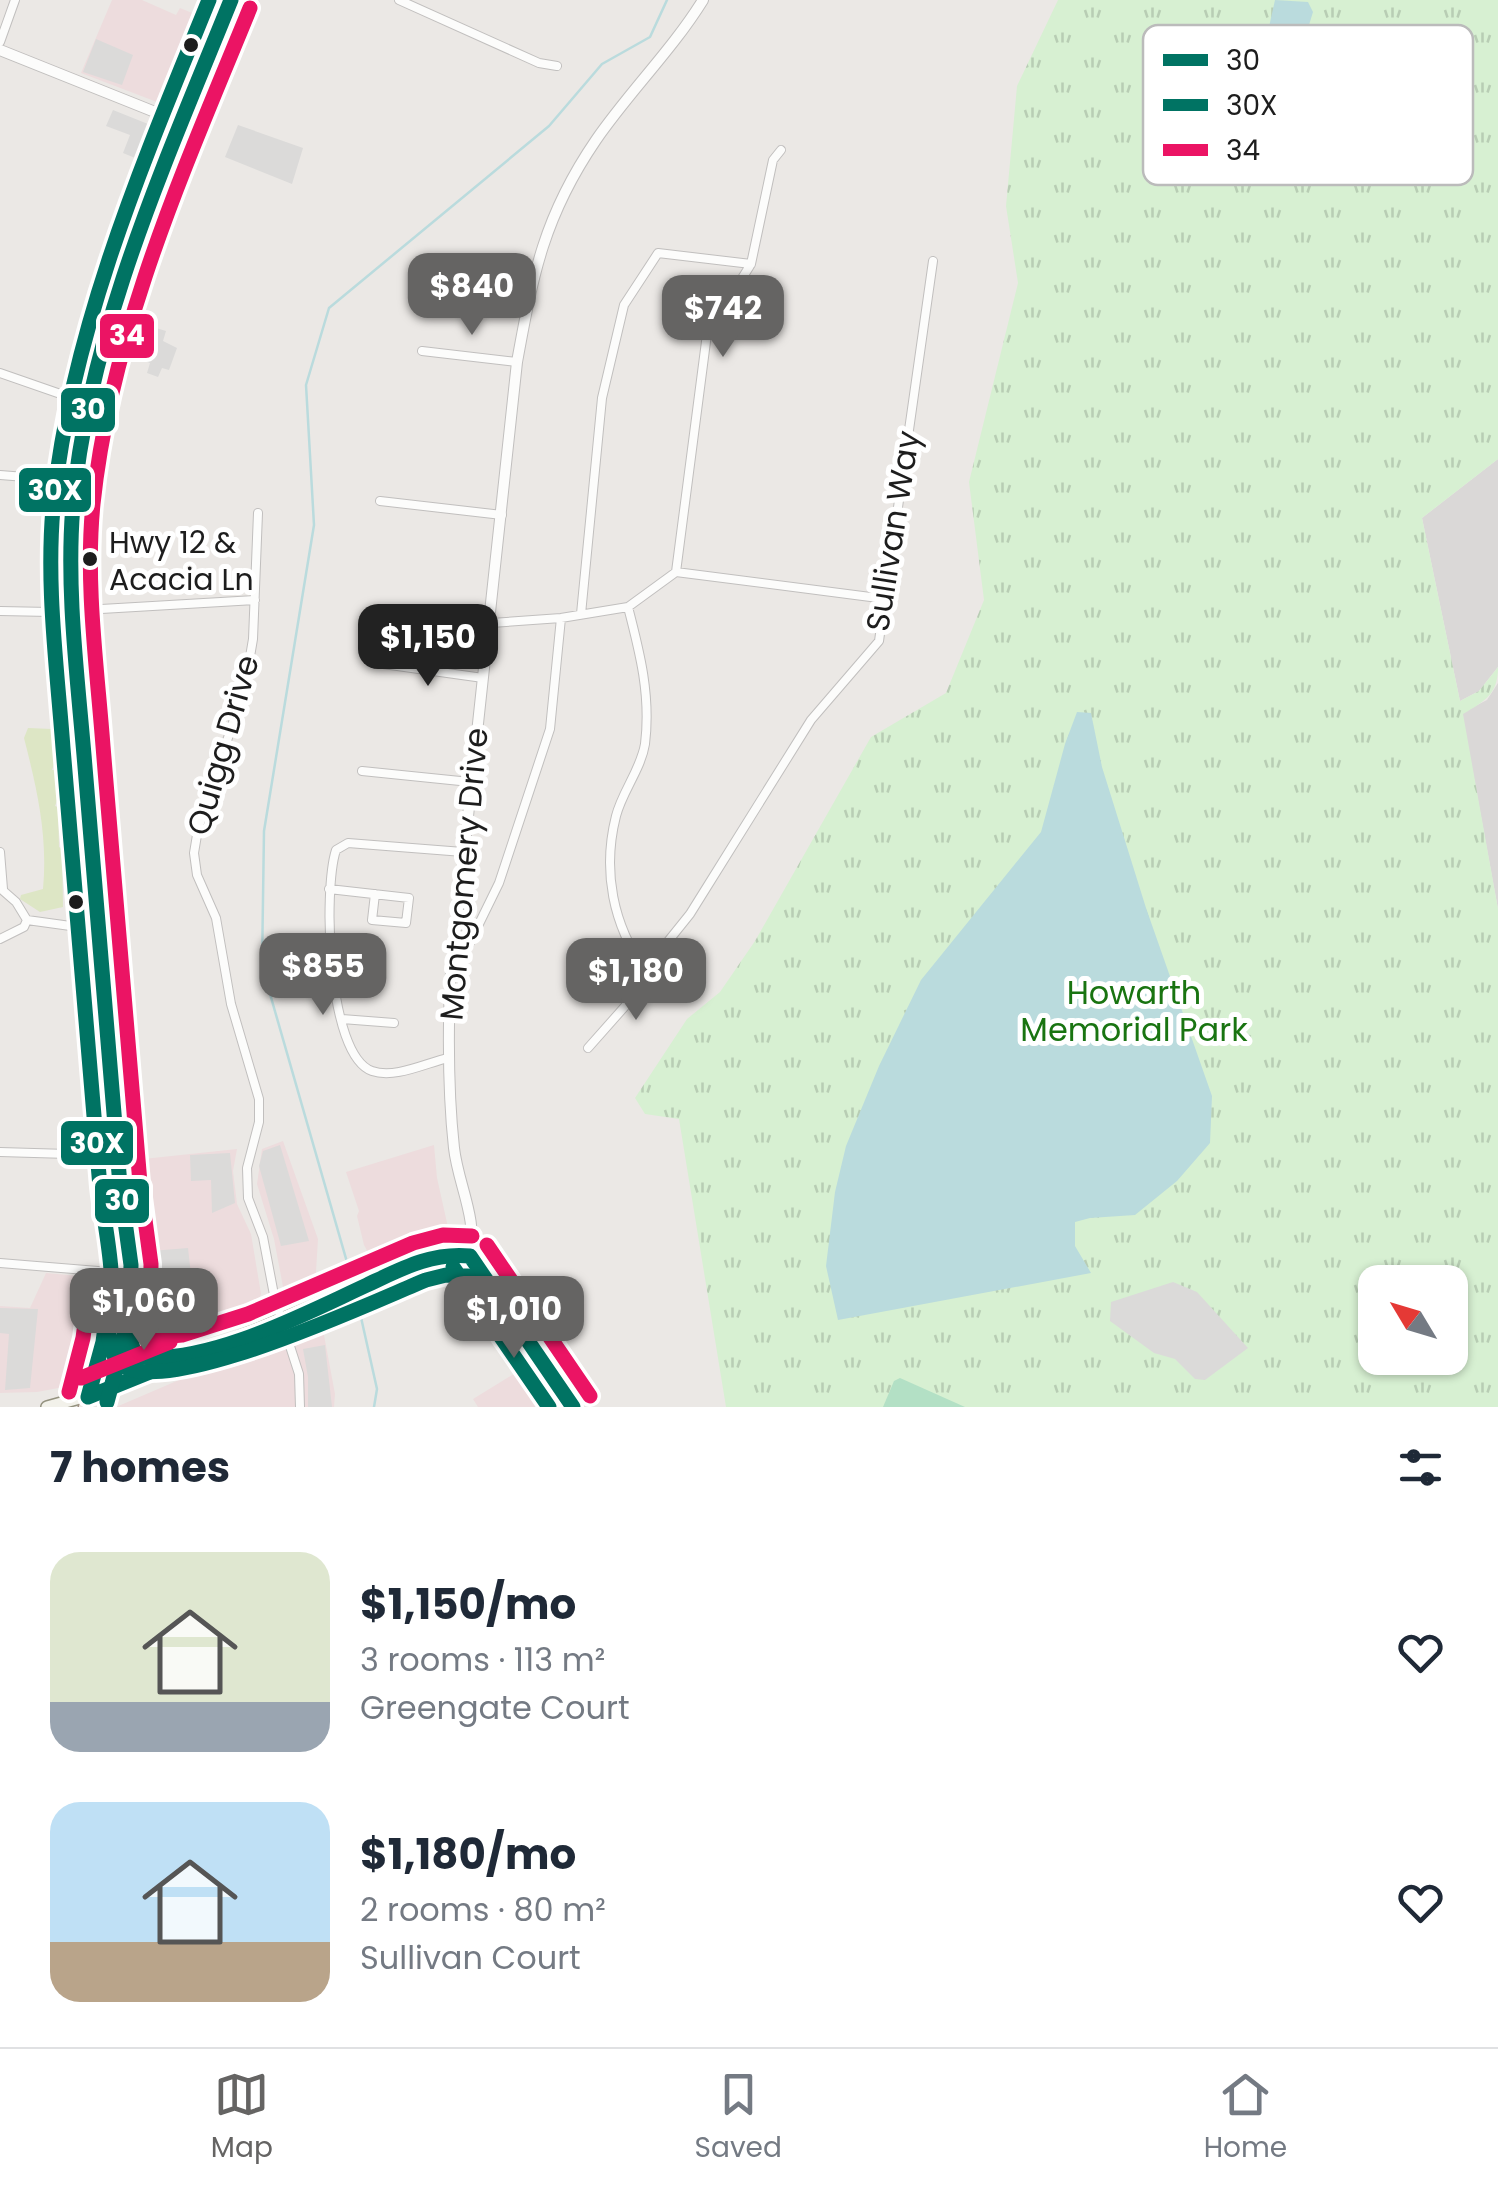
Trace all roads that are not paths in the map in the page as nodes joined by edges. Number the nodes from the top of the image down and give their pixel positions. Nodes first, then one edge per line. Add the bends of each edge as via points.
1 (15, 0) edge
2 (216, 0) edge
3 (231, 0) edge
4 (399, 0) edge
5 (702, 0) edge
6 (0, 42) edge
7 (0, 50) edge
8 (558, 66) dead end
9 (176, 120) junction
10 (781, 150) dead end
11 (933, 260) dead end
12 (751, 264) junction
13 (422, 351) dead end
14 (517, 362) junction
15 (0, 373) edge
16 (72, 398) junction
17 (0, 475) edge
18 (63, 480) junction
19 (380, 501) dead end
20 (258, 513) dead end
21 (502, 515) junction
22 (676, 572) junction
23 (886, 599) junction
24 (255, 600) junction
25 (628, 607) junction
26 (67, 610) junction
27 (0, 612) edge
28 (581, 614) junction
29 (561, 618) junction
30 (491, 622) junction
31 (376, 663) dead end
32 (483, 678) junction
33 (362, 771) dead end
34 (470, 782) junction
35 (0, 852) edge
36 (463, 852) junction
37 (2, 888) edge
38 (330, 889) junction
39 (375, 894) junction
40 (27, 920) junction
41 (102, 927) junction
42 (85, 928) junction
43 (0, 939) edge
44 (646, 970) junction
45 (450, 983) junction
46 (342, 1019) junction
47 (394, 1024) dead end
48 (588, 1048) dead end
49 (448, 1058) junction
50 (0, 1152) edge
51 (102, 1155) junction
52 (470, 1256) junction
53 (0, 1263) edge
54 (110, 1272) junction
55 (280, 1320) junction
56 (128, 1322) junction
57 (192, 1355) junction
58 (112, 1390) junction
59 (87, 1402) edge
60 (47, 1407) edge
61 (107, 1407) edge
62 (300, 1407) edge
63 (573, 1407) edge

1 - 6 street
2 - 9 main road
3 - 9 main road
4 - 8 street
5 - 14 street, Montgomery Drive via 596,140 559,203 533,274
7 - 9 street
9 - 16 main road via 102,289
9 - 26 main road via 91,395 73,505
10 - 12 street via 773,160
11 - 23 street, Sullivan Way
12 - 22 street via 707,334
12 - 28 street via 658,253 624,304 602,398
13 - 14 street
14 - 21 street, Montgomery Drive
15 - 16 street
16 - 18 main road
17 - 18 street
18 - 26 main road
19 - 21 street
20 - 24 street, Quigg Drive
21 - 30 street, Montgomery Drive
22 - 23 street
22 - 25 street
23 - 44 street, Sullivan Way via 879,641 811,720 690,914
24 - 26 street
24 - 55 street, Quigg Drive via 245,686 194,852 259,1099 246,1188
25 - 28 street
25 - 44 street via 647,679 644,748 616,816 609,883 625,942
26 - 27 street
26 - 41 main road
26 - 42 main road
28 - 29 street
29 - 30 street
29 - 45 street via 550,730 499,882
30 - 32 street, Montgomery Drive
31 - 32 street
32 - 34 street, Montgomery Drive
33 - 34 street
34 - 36 street, Montgomery Drive
35 - 37 street
36 - 38 street via 348,843 336,850
36 - 45 street, Montgomery Drive
37 - 40 street
38 - 39 street
38 - 46 street via 330,960
39 - 39 street via 409,898 406,924 372,920
40 - 42 street
40 - 43 street
41 - 42 main road
41 - 56 main road via 131,1266
42 - 51 main road
44 - 48 street, Sullivan Way via 627,1004
45 - 49 street, Montgomery Drive
46 - 47 street
46 - 49 street via 357,1058 374,1072
49 - 52 street, Montgomery Drive via 455,1153 473,1236
50 - 51 street
51 - 54 main road
52 - 55 main road via 438,1255
52 - 63 main road
53 - 54 street
54 - 59 main road
55 - 57 main road
55 - 62 street, Quigg Drive via 299,1374
56 - 57 main road via 139,1356
56 - 58 main road
57 - 58 main road
58 - 59 main road
58 - 61 main road
59 - 60 main road

